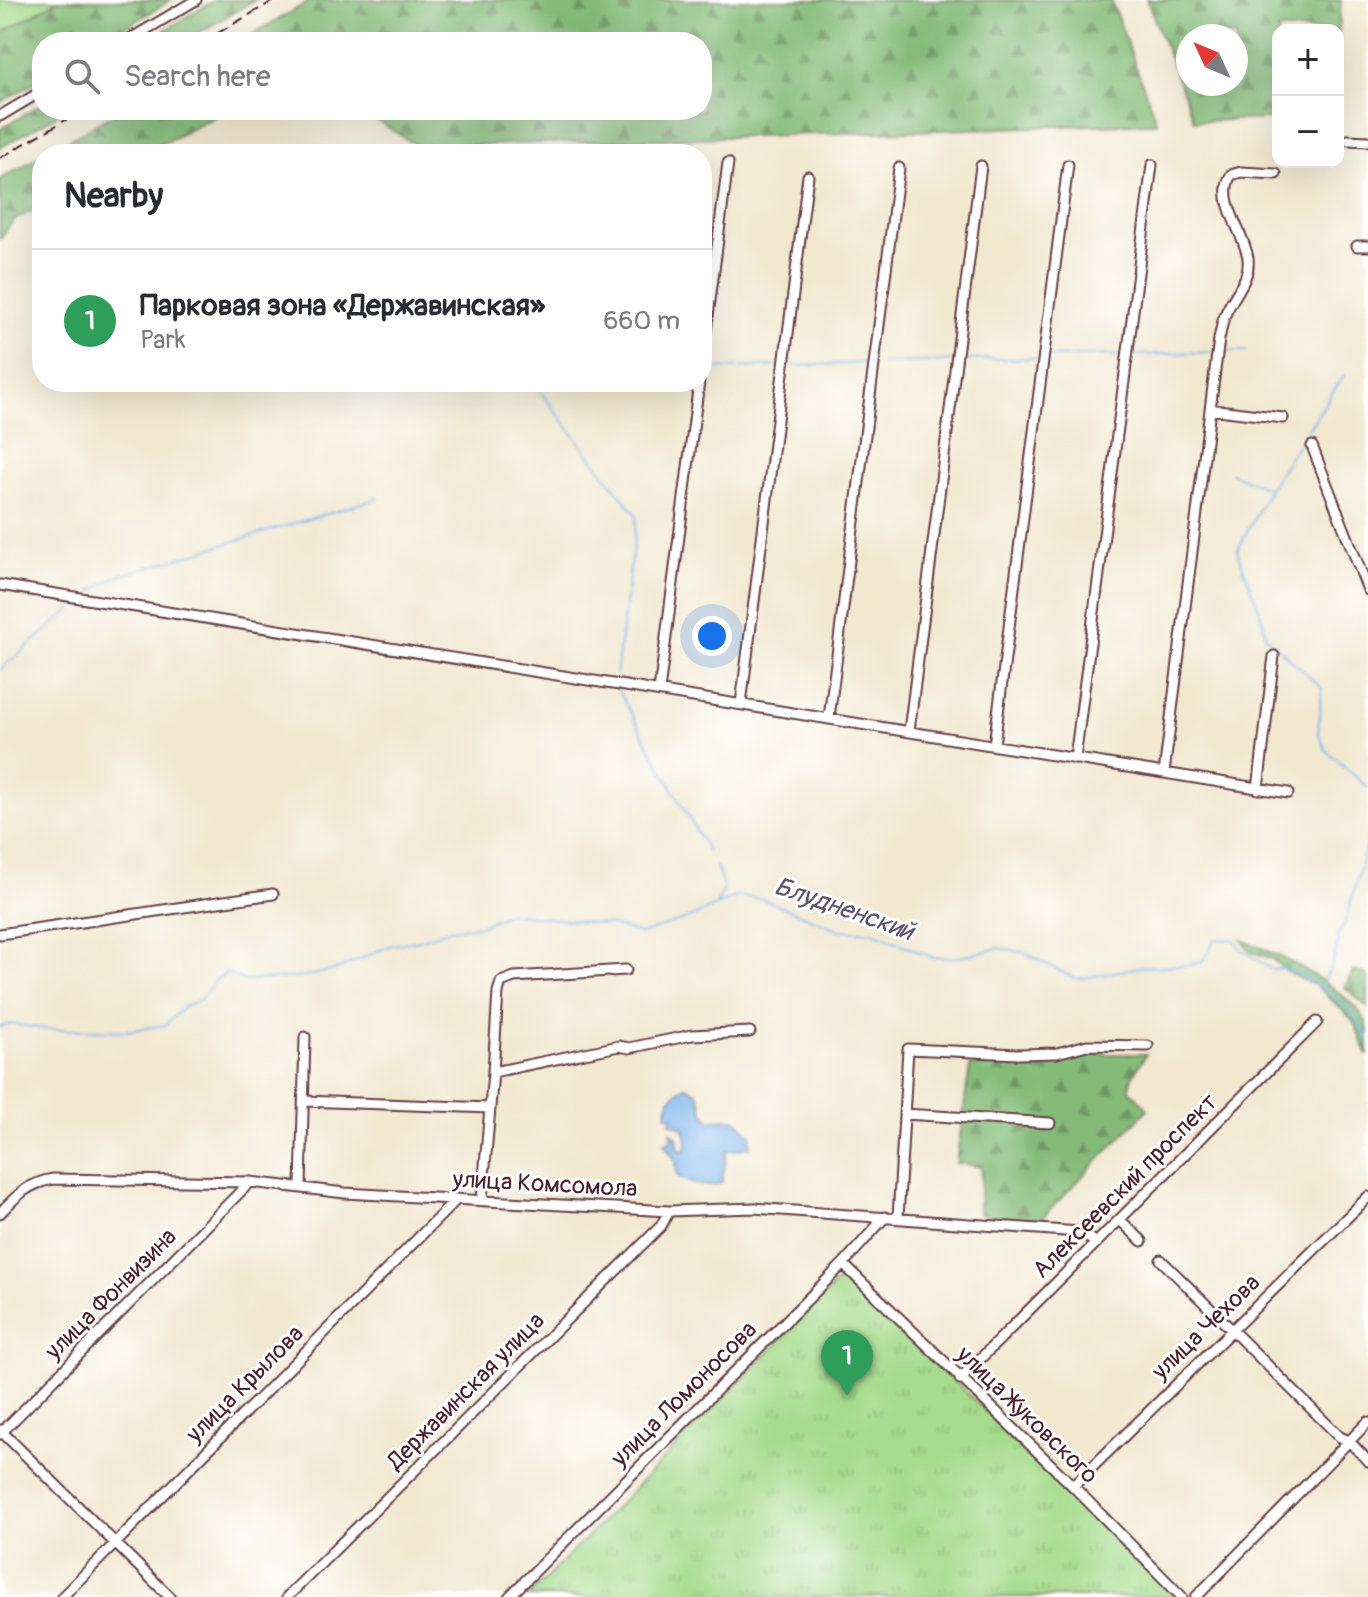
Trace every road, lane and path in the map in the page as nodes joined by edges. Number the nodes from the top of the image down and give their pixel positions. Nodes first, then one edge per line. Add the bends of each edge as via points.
1 (196, 0) edge
2 (142, 32) edge
3 (32, 97) edge
4 (0, 116) edge
5 (1348, 140) dead end
6 (1368, 141) edge
7 (728, 163) dead end
8 (1068, 165) dead end
9 (1152, 165) dead end
10 (981, 166) dead end
11 (899, 168) dead end
12 (1276, 174) dead end
13 (808, 176) dead end
14 (712, 285) edge
15 (698, 392) edge
16 (1210, 409) junction
17 (1283, 418) dead end
18 (1312, 446) dead end
19 (0, 585) edge
20 (1368, 590) edge
21 (1274, 656) dead end
22 (659, 691) junction
23 (741, 704) junction
24 (829, 718) junction
25 (909, 731) junction
26 (994, 745) junction
27 (1075, 759) junction
28 (1164, 773) junction
29 (1258, 789) junction
30 (1288, 793) dead end
31 (273, 894) dead end
32 (0, 934) edge
33 (626, 970) dead end
34 (1317, 1022) dead end
35 (750, 1032) dead end
36 (305, 1037) dead end
37 (1148, 1046) dead end
38 (493, 1072) junction
39 (304, 1101) junction
40 (490, 1108) junction
41 (904, 1114) junction
42 (1050, 1123) dead end
43 (250, 1182) junction
44 (301, 1187) junction
45 (1368, 1197) edge
46 (457, 1199) junction
47 (482, 1200) junction
48 (669, 1211) junction
49 (0, 1213) edge
50 (885, 1217) junction
51 (898, 1218) junction
52 (1120, 1220) junction
53 (1142, 1241) dead end
54 (1095, 1242) junction
55 (1161, 1260) dead end
56 (843, 1264) junction
57 (1232, 1329) junction
58 (960, 1379) junction
59 (1368, 1422) edge
60 (1, 1432) edge
61 (1349, 1441) junction
62 (1368, 1461) edge
63 (1073, 1486) junction
64 (115, 1544) junction
65 (62, 1597) edge
66 (170, 1597) edge
67 (287, 1597) edge
68 (509, 1597) edge
69 (1182, 1597) edge
70 (1196, 1597) edge

1 - 2 street
3 - 4 street
5 - 6 street
7 - 14 street
8 - 26 street
9 - 27 street
10 - 25 street
11 - 24 street
12 - 16 street via 1241,172 1225,185 1249,262 1225,314
13 - 23 street
15 - 22 street
16 - 17 street
16 - 28 street
18 - 20 street
19 - 22 street
21 - 29 street
22 - 23 street
23 - 24 street
24 - 25 street
25 - 26 street
26 - 27 street
27 - 28 street
28 - 29 street
29 - 30 street
31 - 32 street
33 - 38 street via 501,982
34 - 52 street, Алексеевский проспект
35 - 38 street via 619,1046
36 - 39 street
37 - 41 street via 1087,1045 1057,1053 1018,1054 908,1049
38 - 40 street
39 - 40 street
39 - 44 street
40 - 47 street
41 - 42 street
41 - 51 street
43 - 44 street, улица Комсомола
43 - 49 street, улица Комсомола via 53,1179 22,1190
43 - 60 street, улица Фонвизина
44 - 46 street, улица Комсомола
45 - 57 street, улица Чехова
46 - 47 street, улица Комсомола
46 - 64 street, улица Крылова
47 - 48 street, улица Комсомола
48 - 50 street, улица Комсомола via 754,1208
48 - 67 street, Державинская улица via 661,1226
50 - 51 street, улица Комсомола
50 - 56 street, улица Ломоносова
51 - 54 street, улица Комсомола via 1079,1232
52 - 53 street
52 - 54 street, Алексеевский проспект
54 - 58 street, Алексеевский проспект
55 - 57 street
56 - 58 street, улица Жуковского
56 - 68 street, улица Ломоносова
57 - 61 street
57 - 63 street, улица Чехова
58 - 63 street, улица Жуковского
59 - 61 street
60 - 64 street
61 - 62 street
61 - 70 street
63 - 69 street, улица Жуковского
64 - 65 street, улица Крылова
64 - 66 street

